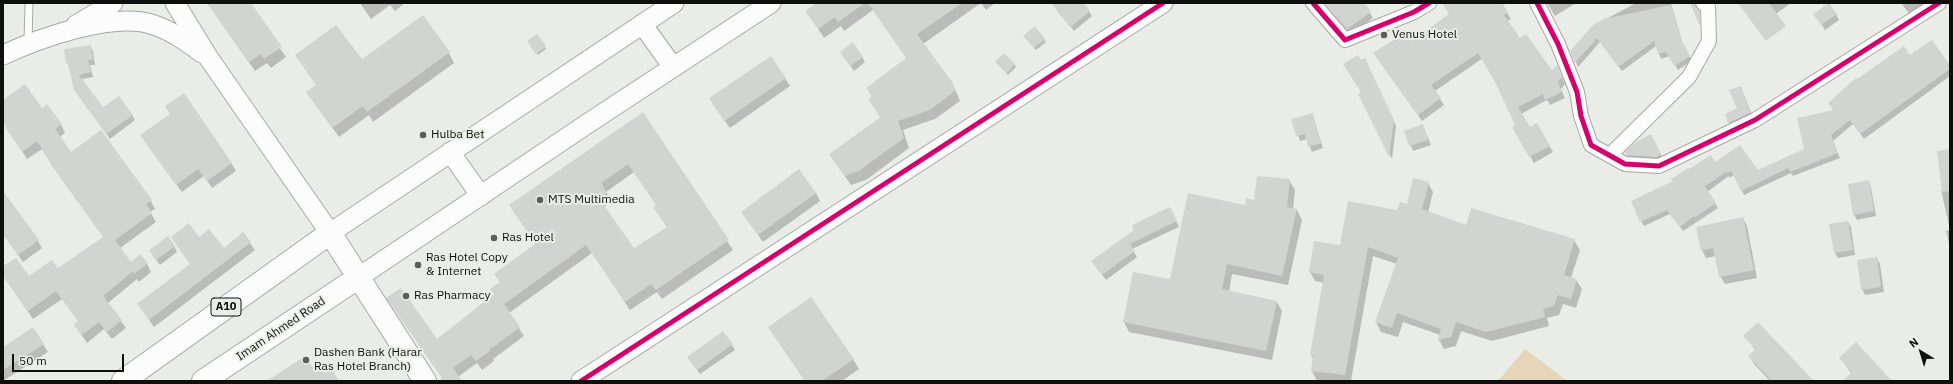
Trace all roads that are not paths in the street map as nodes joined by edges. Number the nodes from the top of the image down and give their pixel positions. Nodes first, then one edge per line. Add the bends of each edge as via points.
1 (29, 3) edge
2 (175, 3) edge
3 (674, 3) edge
4 (771, 3) edge
5 (1163, 3) edge
6 (1313, 3) edge
7 (1429, 3) edge
8 (1537, 3) edge
9 (1703, 3) edge
10 (1939, 3) edge
11 (108, 4) edge
12 (642, 24) junction
13 (65, 32) junction
14 (28, 43) junction
15 (3, 55) edge
16 (208, 57) junction
17 (673, 67) junction
18 (450, 152) junction
19 (1610, 155) junction
20 (481, 196) junction
21 (330, 233) junction
22 (359, 278) junction
23 (123, 381) edge
24 (203, 381) edge
25 (425, 381) edge
26 (581, 381) edge

1 - 14 lane
2 - 16 main road
3 - 12 main road
4 - 17 main road
5 - 26 main road
6 - 7 street via 1345,40 1414,12
8 - 19 street via 1558,44 1577,92 1581,116 1591,145
9 - 19 street via 1708,7 1709,41 1689,77
10 - 19 street via 1755,120 1659,166 1625,164
11 - 13 main road
12 - 17 main road
12 - 18 main road
13 - 14 main road
13 - 16 main road via 131,20 154,24 175,34
14 - 15 main road
16 - 21 main road
17 - 20 main road
18 - 20 main road
18 - 21 main road
20 - 22 main road
21 - 22 highway
21 - 23 highway, A10
22 - 24 highway, Imam Ahmed Road
22 - 25 highway

